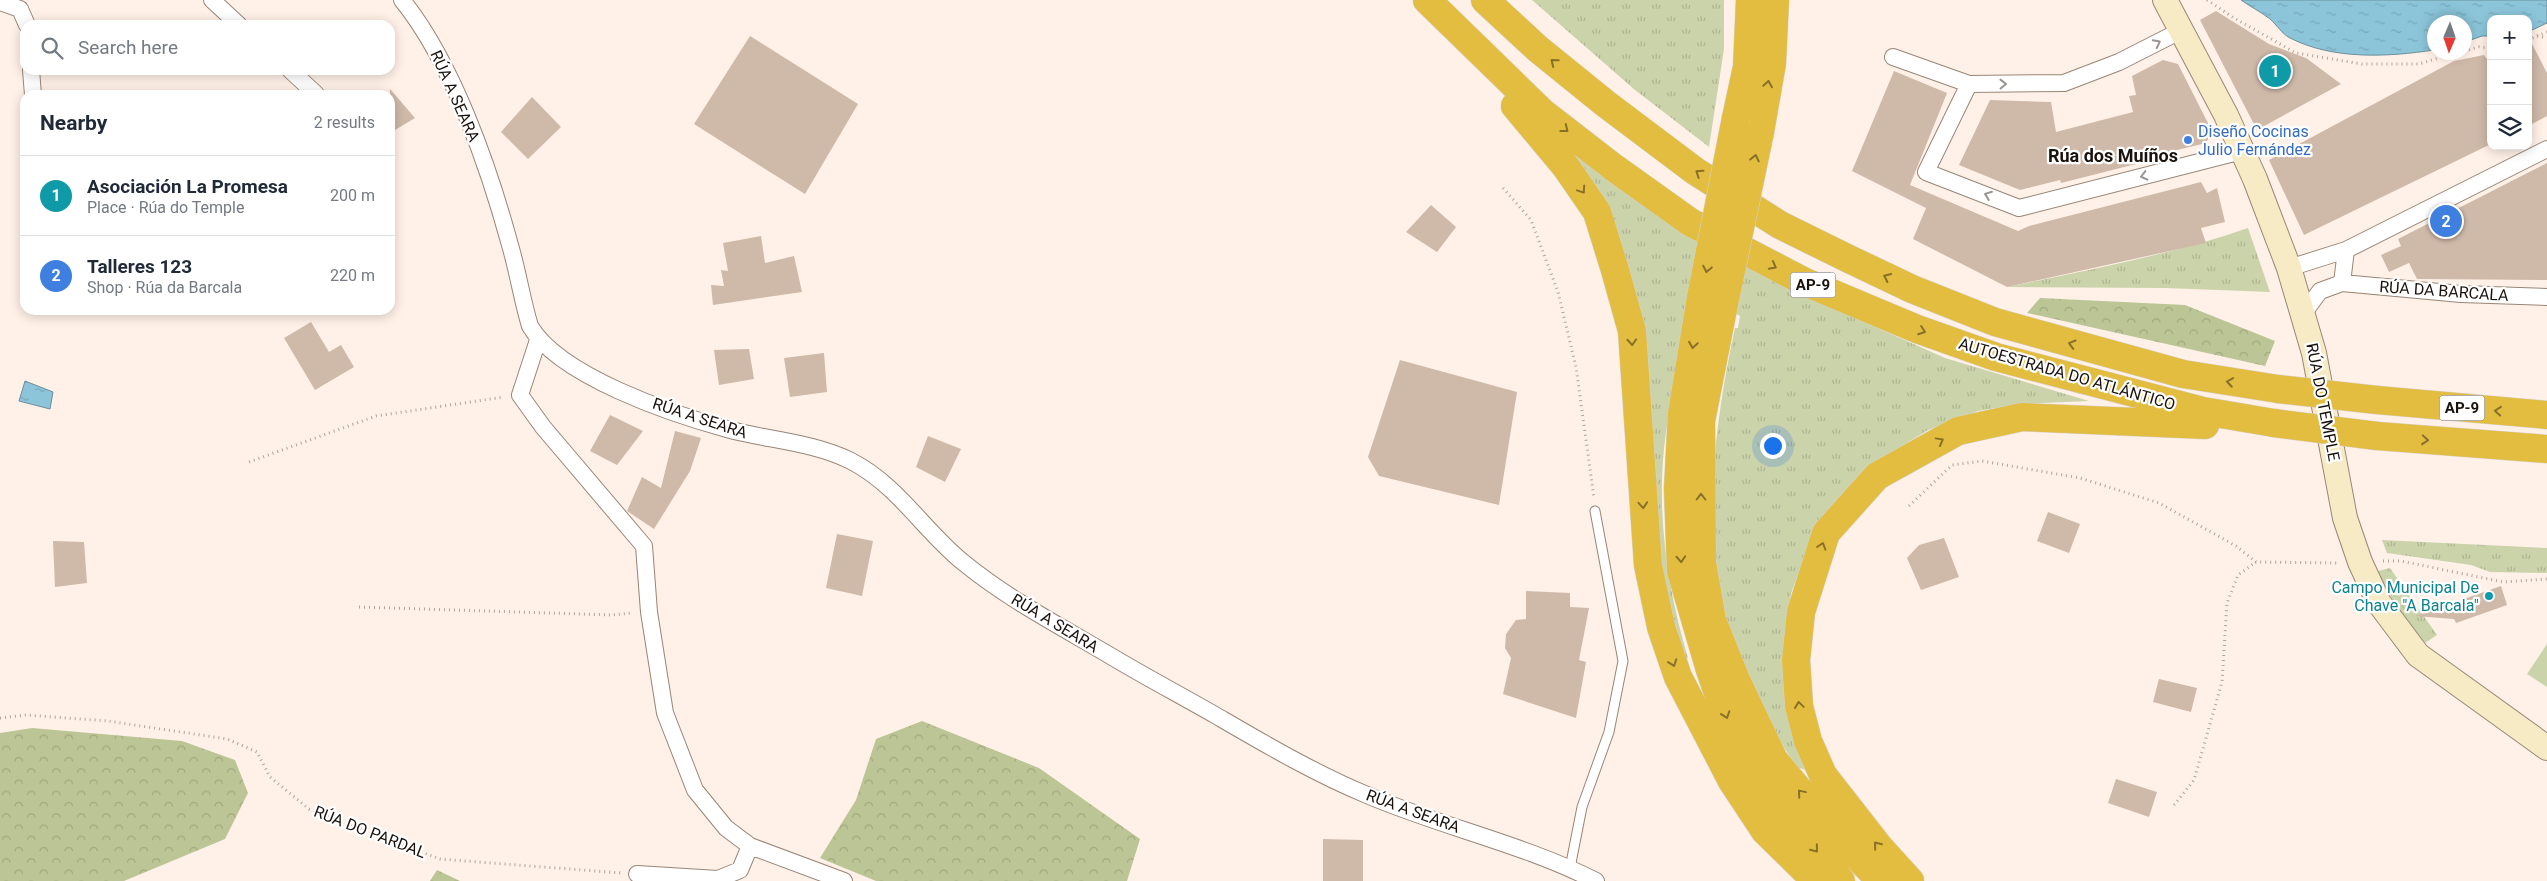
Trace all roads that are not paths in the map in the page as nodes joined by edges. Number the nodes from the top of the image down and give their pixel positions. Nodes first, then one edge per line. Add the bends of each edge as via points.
1 (212, 0) edge
2 (402, 0) edge
3 (1427, 0) edge
4 (1485, 0) edge
5 (1750, 0) edge
6 (1775, 0) edge
7 (2165, 0) edge
8 (0, 2) edge
9 (25, 20) edge
10 (234, 20) edge
11 (1454, 28) junction
12 (2182, 30) junction
13 (1893, 57) dead end
14 (31, 75) edge
15 (295, 75) edge
16 (1969, 84) junction
17 (33, 90) edge
18 (312, 90) edge
19 (2547, 150) edge
20 (2242, 151) junction
21 (2346, 250) junction
22 (2289, 268) junction
23 (2342, 283) junction
24 (2547, 297) edge
25 (1712, 303) junction
26 (2303, 314) junction
27 (538, 340) junction
28 (2547, 415) edge
29 (2274, 422) junction
30 (2547, 449) edge
31 (1595, 510) road end
32 (2547, 748) edge
33 (750, 846) junction
34 (1570, 868) junction
35 (637, 874) road end
36 (844, 881) edge
37 (1596, 881) edge
38 (1816, 881) edge
39 (1841, 881) edge
40 (1881, 881) edge
41 (1910, 881) edge

1 - 10 street
2 - 27 street, RÚA A SEARA via 442,63 479,150 502,215 530,326
3 - 11 highway, AUTOESTRADA DO ATLÁNTICO / AP-9
28 -> 4 highway, AUTOESTRADA DO ATLÁNTICO / AP-9, bridge via 2278,389 2183,374 1995,322 1912,288 1780,225 1695,171 1606,104 1538,49
5 -> 25 highway, bridge via 1747,67 1736,118
25 -> 6 highway, bridge via 1760,132 1772,63
7 - 12 main road, RÚA DO TEMPLE
8 - 9 street via 20,9
11 -> 29 highway, AUTOESTRADA DO ATLÁNTICO / AP-9 via 1542,112 1613,167 1690,222 1804,282 1917,329 1996,357 2203,412
11 -> 38 highway via 1566,167 1597,212 1632,331 1648,565 1661,627 1678,677 1732,781 1765,831
16 -> 12 street via 2064,82 2119,62
12 - 20 main road, RÚA DO TEMPLE
13 - 16 street
14 - 17 street
15 - 18 street
20 -> 16 street via 2019,208 1926,172
19 - 21 street
20 - 22 main road, RÚA DO TEMPLE via 2256,179
21 - 22 street
21 - 23 street
22 - 26 main road, RÚA DO TEMPLE
23 - 24 street, RÚA DA BARCALA via 2460,294
23 - 26 street, RÚA DA BARCALA via 2320,291
25 -> 39 highway via 1682,412 1678,489 1681,571 1737,748
40 -> 25 highway via 1840,839 1774,760 1712,620 1702,563 1701,421
26 - 32 main road, RÚA DO TEMPLE via 2314,354 2345,518 2379,603 2418,655
27 - 33 street via 520,395 543,427 644,546 649,612 666,713 695,790 726,828
27 - 34 street, RÚA A SEARA via 556,356 596,380 665,409 726,429 824,450 849,460 895,492 937,539 997,587 1295,761 1367,795
29 -> 30 highway, AP-9, bridge via 2377,436
41 -> 29 highway via 1823,775 1808,741 1798,706 1796,660 1801,612 1826,533 1877,476 1958,431 2022,417 2202,425
31 - 34 lane via 1623,661 1608,732 1582,807
33 - 35 street via 740,870 718,879
33 - 36 street
34 - 37 street, RÚA A SEARA

